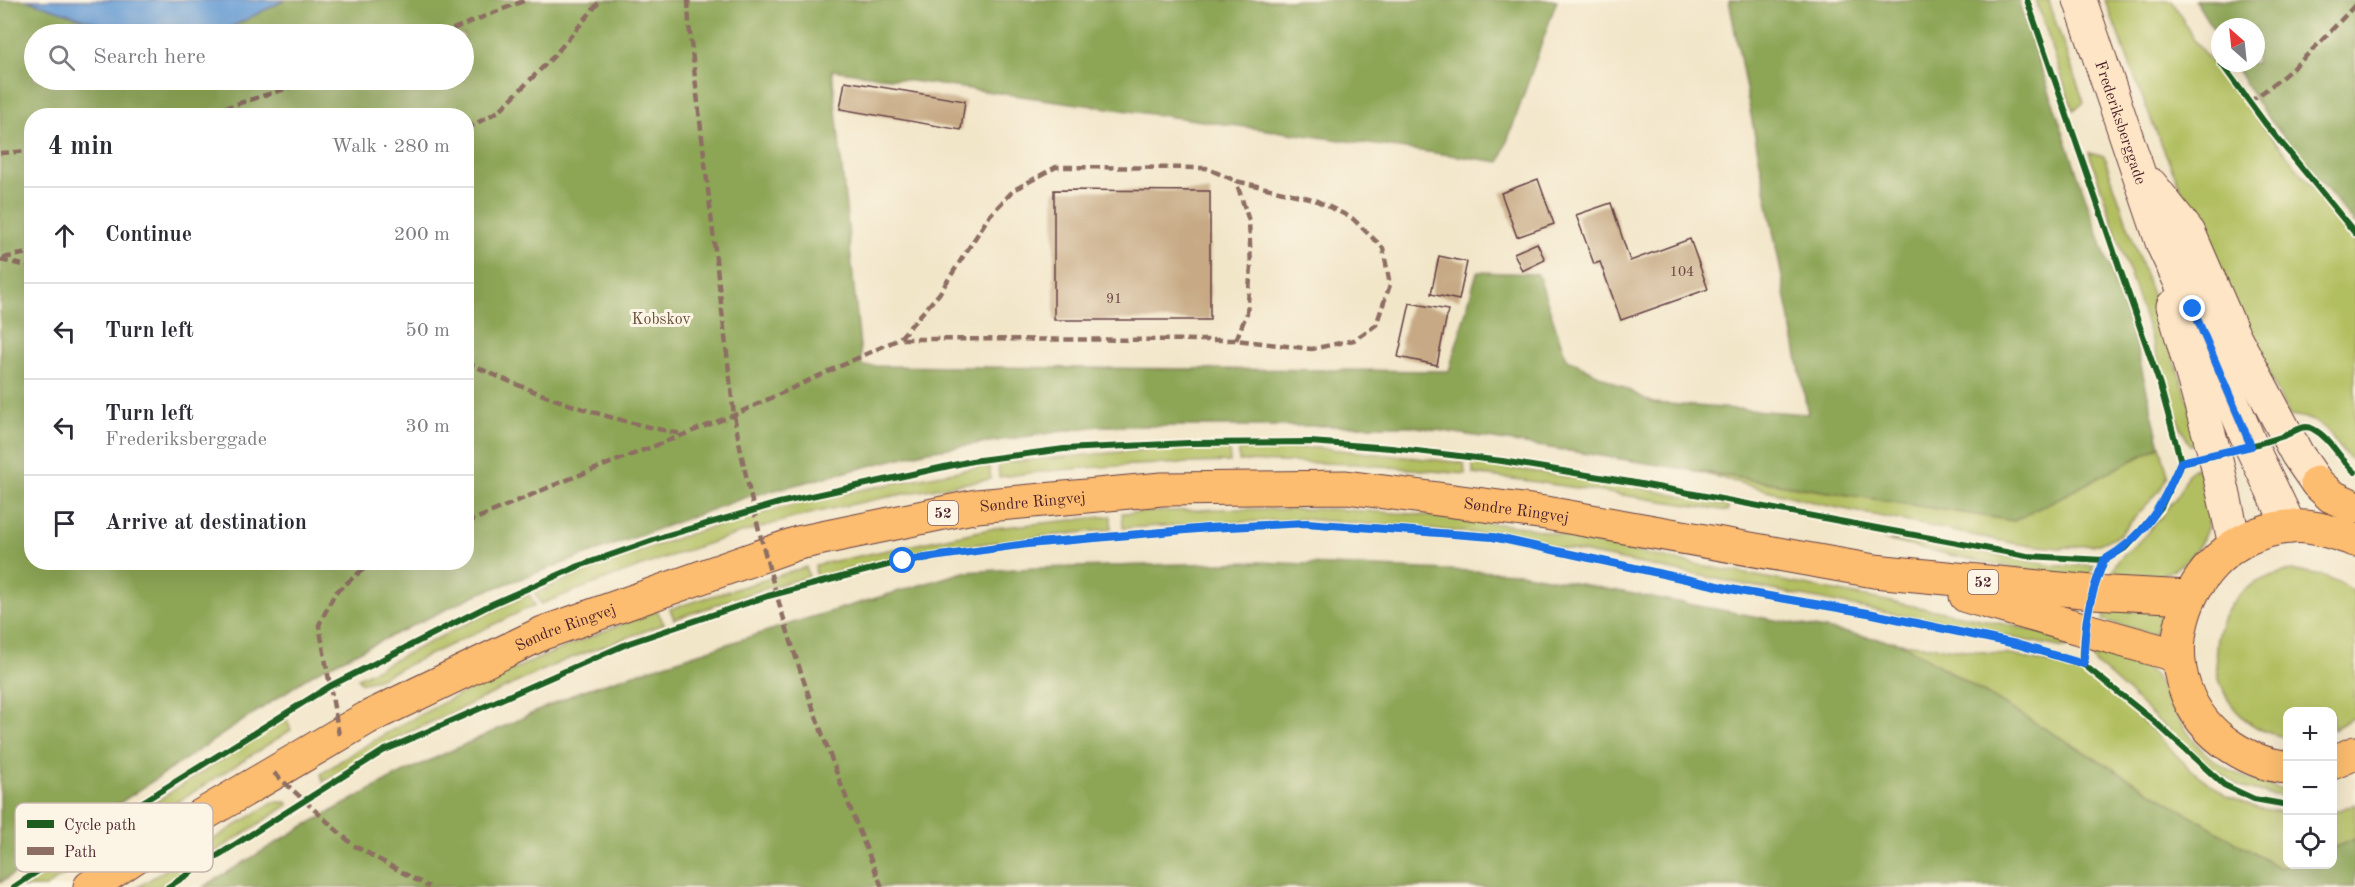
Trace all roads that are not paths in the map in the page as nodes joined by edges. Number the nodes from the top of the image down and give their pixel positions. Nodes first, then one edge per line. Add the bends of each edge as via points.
1 (2080, 0) edge
2 (2137, 167) junction
3 (2163, 245) junction
4 (2317, 483) joint
5 (2355, 507) edge
6 (2290, 527) junction
7 (2355, 540) edge
8 (2235, 545) junction
9 (1874, 571) junction
10 (2189, 597) junction
11 (2178, 656) junction
12 (2355, 753) edge
13 (2337, 761) edge
14 (2283, 767) edge
15 (213, 809) edge
16 (112, 872) edge
17 (90, 887) edge

1 - 2 street, Frederiksberggade
2 - 3 street, Frederiksberggade
2 - 4 street via 2189,233 2232,332 2297,454
3 - 6 street, Frederiksberggade
3 - 8 street, Frederiksberggade via 2175,314 2215,455
4 - 5 main road via 2331,496
6 - 7 main road via 2324,529
6 - 8 main road via 2259,533
8 - 10 main road via 2206,569
9 - 10 main road, Søndre Ringvej / 52
9 - 11 main road, Søndre Ringvej / 52
9 - 15 main road, Søndre Ringvej / 52 via 1546,513 1346,487 1162,489 977,506 798,543 543,633 367,718
10 - 11 main road via 2180,626
11 - 14 main road via 2184,687 2199,715 2220,739 2246,756
12 - 13 main road
16 - 17 main road, Søndre Ringvej / 52

